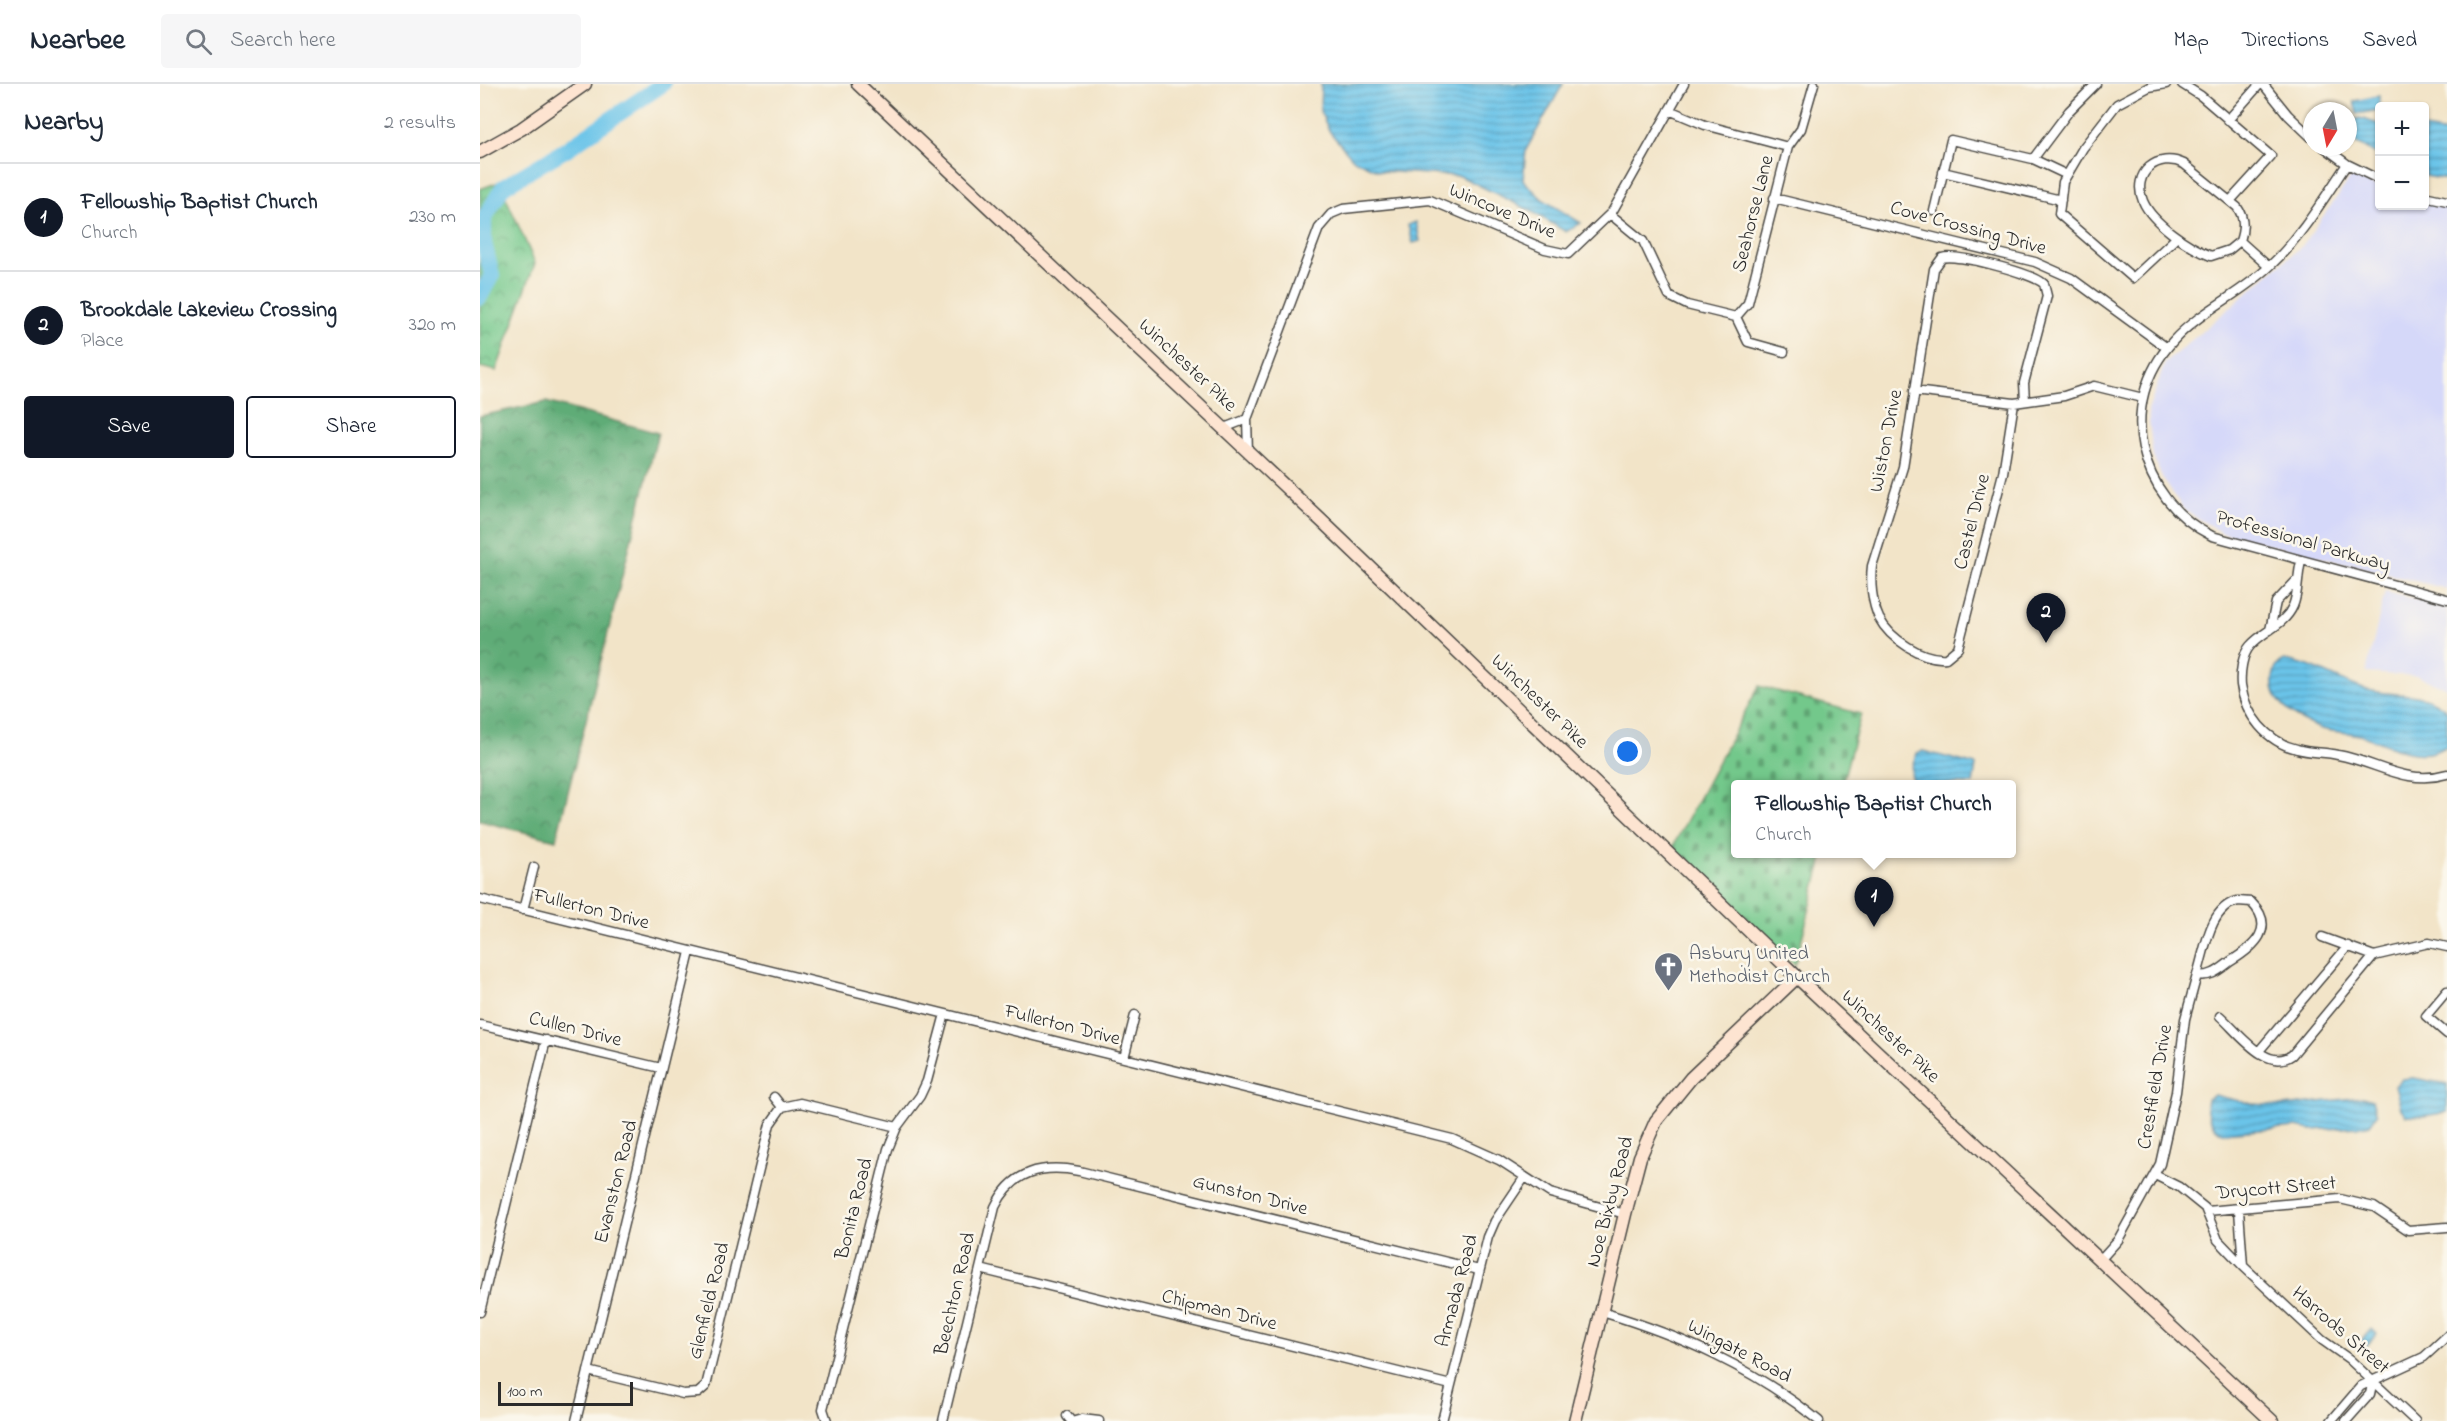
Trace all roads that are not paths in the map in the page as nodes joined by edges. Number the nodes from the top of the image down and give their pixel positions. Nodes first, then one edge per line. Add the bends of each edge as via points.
1 (585, 84) edge
2 (858, 84) edge
3 (1684, 84) edge
4 (1814, 84) edge
5 (2096, 84) edge
6 (2166, 84) edge
7 (2182, 84) edge
8 (2261, 84) edge
9 (1669, 110) junction
10 (2228, 120) junction
11 (2303, 129) edge
12 (1788, 147) junction
13 (480, 152) edge
14 (2336, 156) edge
15 (2033, 159) junction
16 (2347, 164) junction
17 (1943, 172) junction
18 (2067, 175) junction
19 (2375, 178) edge
20 (2429, 197) edge
21 (1774, 198) junction
22 (2061, 200) junction
23 (2230, 201) junction
24 (2447, 201) edge
25 (1934, 211) dead end
26 (1610, 214) junction
27 (2177, 237) junction
28 (2240, 241) junction
29 (2269, 267) junction
30 (1736, 317) junction
31 (2167, 348) junction
32 (1784, 352) dead end
33 (1914, 391) junction
34 (2143, 398) junction
35 (2025, 401) junction
36 (2014, 403) junction
37 (1247, 419) junction
38 (1224, 428) junction
39 (1248, 452) junction
40 (2301, 562) junction
41 (2296, 581) junction
42 (2447, 599) edge
43 (2270, 630) junction
44 (1958, 648) joint
45 (2447, 774) edge
46 (534, 867) dead end
47 (480, 899) edge
48 (523, 910) junction
49 (2322, 937) dead end
50 (2348, 946) junction
51 (2447, 947) edge
52 (690, 952) junction
53 (2374, 956) junction
54 (2198, 975) junction
55 (1797, 977) junction
56 (2447, 991) edge
57 (945, 1014) junction
58 (1135, 1015) dead end
59 (2220, 1016) dead end
60 (480, 1025) edge
61 (2447, 1034) edge
62 (546, 1040) junction
63 (2259, 1051) junction
64 (1124, 1058) junction
65 (662, 1068) junction
66 (774, 1097) dead end
67 (782, 1107) junction
68 (897, 1127) junction
69 (2155, 1175) junction
70 (1524, 1178) junction
71 (1014, 1180) joint
72 (2240, 1210) junction
73 (2207, 1211) junction
74 (1625, 1214) junction
75 (2447, 1227) edge
76 (2100, 1260) junction
77 (2242, 1266) junction
78 (980, 1269) junction
79 (1479, 1270) junction
80 (480, 1312) edge
81 (1602, 1312) junction
82 (2447, 1336) edge
83 (588, 1371) junction
84 (2373, 1380) junction
85 (1451, 1385) junction
86 (1071, 1419) edge
87 (576, 1421) edge
88 (827, 1421) edge
89 (943, 1421) edge
90 (1099, 1421) edge
91 (1442, 1421) edge
92 (1575, 1421) edge
93 (1820, 1421) edge
94 (2272, 1421) edge
95 (2331, 1421) edge
96 (2346, 1421) edge
97 (2415, 1421) edge

1 - 13 main road
2 - 38 main road, Winchester Pike
3 - 9 street, Wincove Drive
4 - 12 street, Seahorse Lane via 1802,129
5 - 15 street via 2069,111
6 - 18 street via 2149,87 2117,104
7 - 10 street
8 - 10 street
8 - 11 street
9 - 12 street via 1705,125
9 - 26 street, Wincove Drive
10 - 23 street via 2271,156
12 - 21 street, Seahorse Lane
14 - 16 street
15 - 17 street via 1951,140
15 - 18 street
16 - 19 street
16 - 29 street, Professional Parkway
17 - 22 street
17 - 25 street
18 - 22 street
20 - 24 street
21 - 30 street, Seahorse Lane via 1748,303
21 - 31 street, Cove Crossing Drive via 2036,262 2071,278
22 - 27 street via 2059,214 2133,278
23 - 27 street via 2176,160 2162,159 2153,164 2142,181 2142,198 2153,216
23 - 28 street via 2242,214
26 - 30 street via 1643,241 1669,296
26 - 37 street, Wincove Drive via 1573,252 1563,255 1430,200 1336,211 1319,228
27 - 28 street via 2211,256
28 - 29 street
29 - 31 street, Professional Parkway
30 - 32 street via 1748,342
31 - 34 street, Professional Parkway via 2153,369
33 - 35 street, Wiston Drive via 1935,265 1947,256 2034,277 2046,288 2024,383
33 - 36 street
33 - 44 street, Wiston Drive via 1903,467 1872,566 1871,586 1878,617 1900,641 1938,659 1951,656
34 - 35 street via 2094,386 2064,396
34 - 40 street, Professional Parkway via 2143,447 2151,475 2179,514 2212,536
35 - 36 street
36 - 44 street, Castel Drive via 2003,473
37 - 38 street
37 - 39 street, Wincove Drive
38 - 39 main road, Winchester Pike
39 - 55 main road, Winchester Pike
40 - 41 street
40 - 42 street, Professional Parkway
41 - 43 street via 2276,602
41 - 43 street via 2293,606 2282,623
43 - 45 street via 2250,646 2241,677 2247,710 2277,741 2297,749 2357,759 2404,777
46 - 48 street
47 - 48 street, Fullerton Drive
48 - 52 street, Fullerton Drive
49 - 50 street
50 - 53 street
50 - 63 street
51 - 53 street via 2429,943
52 - 57 street, Fullerton Drive
52 - 65 street, Evanston Road
53 - 63 street via 2292,1056 2277,1061
54 - 54 street, Crestfield Drive via 2208,976 2253,946 2263,924 2260,912 2251,902 2234,902 2220,910
54 - 69 street, Crestfield Drive via 2180,1046 2172,1117
55 - 74 main road, Noe Bixby Road via 1665,1108 1647,1138
55 - 76 main road, Winchester Pike
56 - 61 street via 2426,1016
57 - 64 street, Fullerton Drive
57 - 68 street, Bonita Road via 931,1072 920,1096
58 - 64 street
59 - 63 street
60 - 62 street, Cullen Drive
62 - 65 street, Cullen Drive
62 - 80 street
64 - 70 street, Fullerton Drive via 1452,1139 1490,1155
65 - 83 street, Evanston Road
66 - 67 street
67 - 68 street via 800,1103
67 - 83 street, Glenfield Road via 771,1124 708,1382 700,1397
68 - 88 street, Bonita Road via 881,1171 823,1408
69 - 73 street, Harrods Street via 2189,1194
69 - 76 street, Crestfield Drive via 2118,1240
70 - 74 street, Fullerton Drive via 1550,1194
70 - 79 street, Armada Road via 1495,1221
71 - 78 street, Beechton Road via 995,1208
71 - 79 street, Gunston Drive via 1037,1169 1062,1168
72 - 73 street, Drycott Street
72 - 75 street, Drycott Street via 2340,1199 2374,1207 2408,1230
72 - 77 street
73 - 77 street, Harrods Street via 2218,1240
74 - 81 main road, Noe Bixby Road
76 - 94 main road, Winchester Pike
77 - 84 street, Harrods Street via 2322,1340
78 - 85 street, Chipman Drive
78 - 89 street, Beechton Road
79 - 85 street, Armada Road
81 - 92 main road, Noe Bixby Road
81 - 93 street, Wingate Road via 1707,1349 1765,1381
82 - 84 street via 2424,1357
83 - 87 street, Evanston Road
84 - 95 street via 2361,1386
84 - 96 street via 2370,1394
84 - 97 street, Harrods Street
85 - 91 street, Armada Road
86 - 90 street

